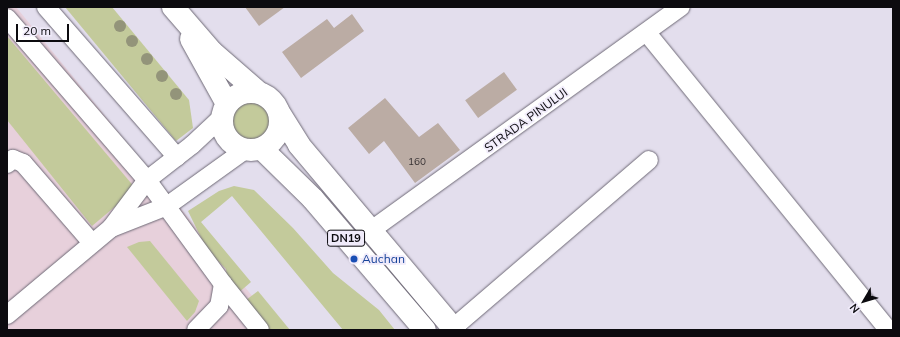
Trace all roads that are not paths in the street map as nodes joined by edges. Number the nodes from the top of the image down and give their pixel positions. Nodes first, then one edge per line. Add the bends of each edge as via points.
1 (46, 7) edge
2 (681, 7) edge
3 (176, 12) edge
4 (7, 18) edge
5 (647, 33) junction
6 (258, 92) junction
7 (224, 110) junction
8 (280, 114) junction
9 (253, 150) junction
10 (177, 157) junction
11 (650, 160) dead end
12 (10, 161) edge
13 (147, 180) junction
14 (167, 206) junction
15 (111, 228) junction
16 (370, 232) junction
17 (92, 243) junction
18 (223, 284) junction
19 (7, 315) edge
20 (454, 329) edge
21 (196, 330) edge
22 (260, 330) edge
23 (425, 330) edge
24 (888, 330) edge

1 - 10 street
2 - 5 street, STRADA PINULUI
3 - 6 main road, DN19 via 212,52
3 - 7 main road, DN19
4 - 13 street
5 - 16 street, STRADA PINULUI
5 - 24 street
6 - 7 main road via 241,93
6 - 8 main road, DN19 via 272,101
7 - 9 main road, DN19 via 224,134 229,141
7 - 10 street
8 - 9 main road via 278,134
8 - 16 main road, DN19 via 300,145
9 - 14 street
9 - 23 main road, DN19 via 313,200
10 - 13 street
11 - 20 street
12 - 17 street via 23,163
13 - 14 street
13 - 15 street
14 - 15 street
14 - 18 street
15 - 17 street
16 - 20 main road, DN19
17 - 19 street
18 - 21 street via 219,306
18 - 22 street

